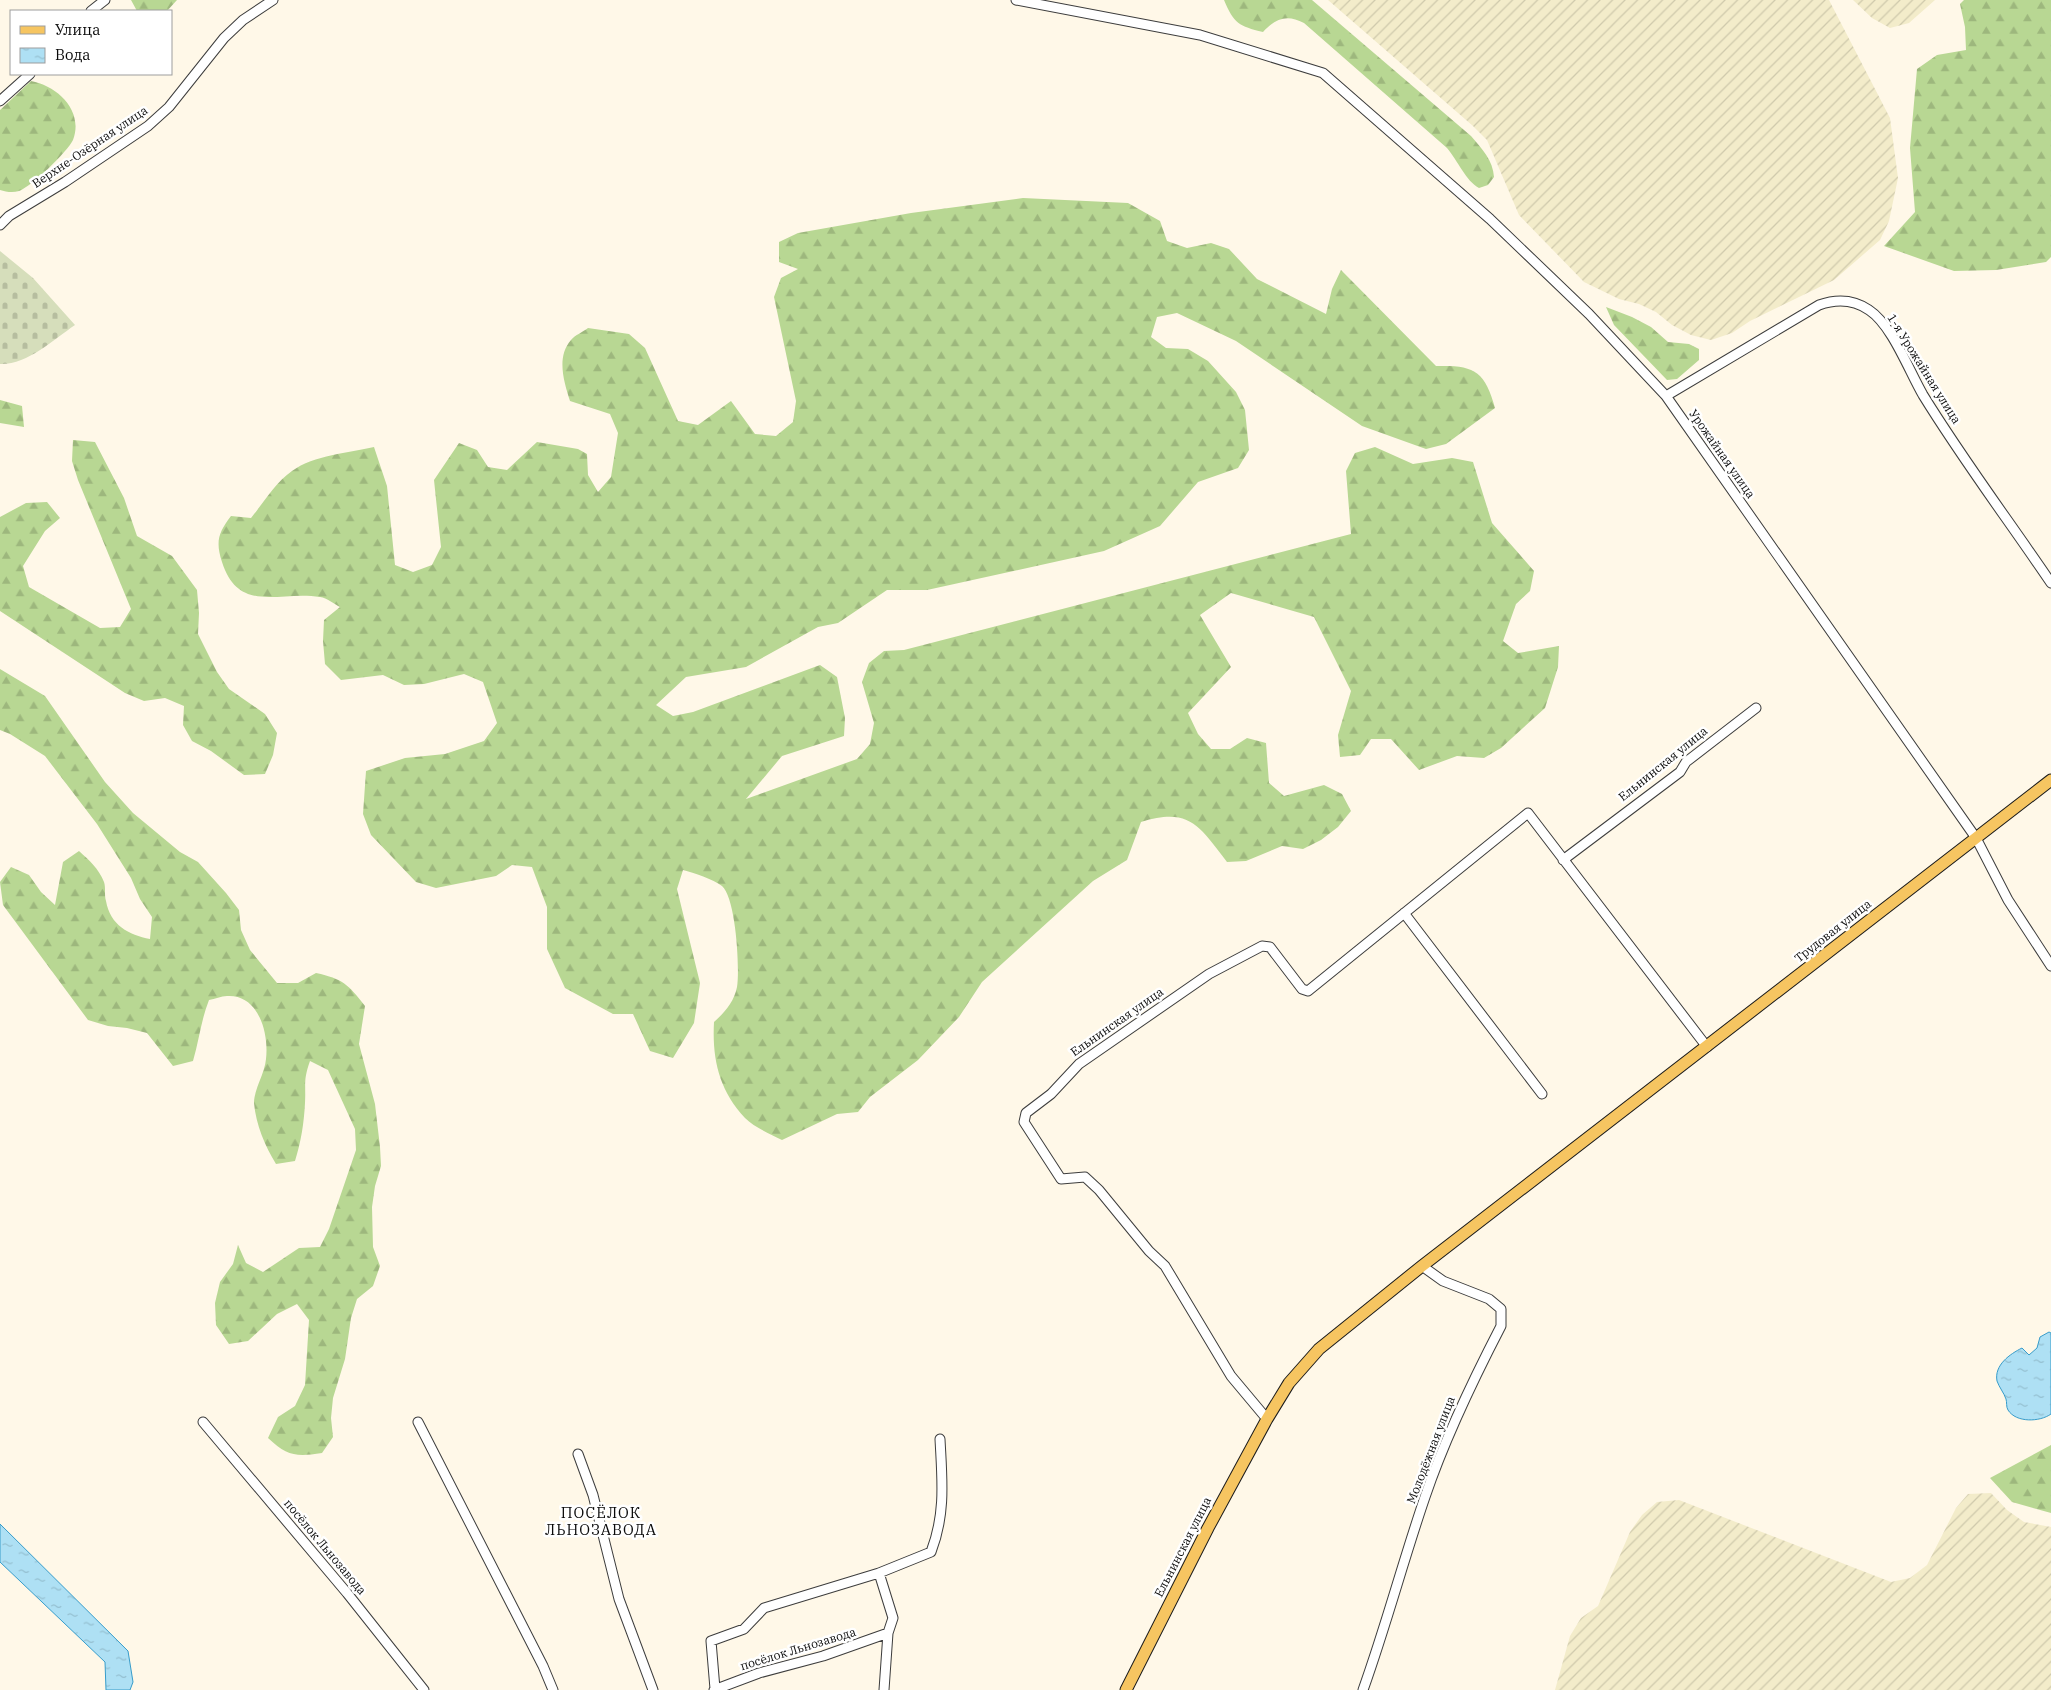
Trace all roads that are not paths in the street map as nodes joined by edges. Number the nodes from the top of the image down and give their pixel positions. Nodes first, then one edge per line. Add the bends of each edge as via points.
1 (105, 0) edge
2 (273, 0) edge
3 (1016, 0) edge
4 (92, 10) edge
5 (29, 75) edge
6 (0, 101) edge
7 (0, 225) edge
8 (1666, 396) junction
9 (2051, 583) edge
10 (1756, 708) dead end
11 (2051, 780) edge
12 (1976, 838) junction
13 (1563, 860) junction
14 (1404, 913) junction
15 (2051, 966) edge
16 (1707, 1046) junction
17 (1542, 1094) dead end
18 (1461, 1237) joint
19 (1422, 1266) junction
20 (1267, 1418) junction
21 (203, 1422) dead end
22 (418, 1422) dead end
23 (940, 1439) dead end
24 (578, 1454) dead end
25 (884, 1571) junction
26 (888, 1633) junction
27 (424, 1690) edge
28 (553, 1690) edge
29 (653, 1690) edge
30 (715, 1690) edge
31 (884, 1690) edge
32 (1126, 1690) edge
33 (1363, 1690) edge

1 - 4 street
2 - 7 street, Верхне-Озёрная улица via 243,20 224,38 169,107 148,126
3 - 8 street, Урожайная улица via 1200,35 1324,73 1497,226 1589,314
5 - 6 street
8 - 9 street, 1-я Урожайная улица via 1818,305 1831,301 1854,302 1870,310 1885,326 1924,396
8 - 12 street, Урожайная улица
10 - 13 street, Ельнинская улица via 1686,762 1680,772
11 - 12 main road, Трудовая улица
12 - 15 street, Урожайная улица via 2008,900
12 - 16 main road, Трудовая улица
13 - 14 street, Ельнинская улица via 1528,813
13 - 16 street, Ельнинская улица
14 - 17 street
14 - 20 street, Ельнинская улица via 1308,991 1302,989 1270,947 1262,946 1209,974 1079,1064 1051,1094 1026,1113 1024,1122 1061,1179 1085,1177 1165,1266 1231,1376
16 - 18 main road, Трудовая улица
18 - 19 main road, Ельнинская улица
19 - 20 main road, Ельнинская улица via 1319,1349 1290,1383
19 - 33 street, Молодёжная улица via 1443,1282 1489,1299 1501,1309 1501,1326 1453,1422
20 - 32 main road, Ельнинская улица
21 - 27 street, посёлок Льнозавода via 341,1585
22 - 28 street
23 - 25 street via 943,1484 940,1529 931,1552
24 - 29 street via 619,1598
25 - 26 street via 893,1618
25 - 30 street, посёлок Льнозавода via 764,1608 744,1629 711,1641
26 - 30 street, посёлок Льнозавода
26 - 31 street

